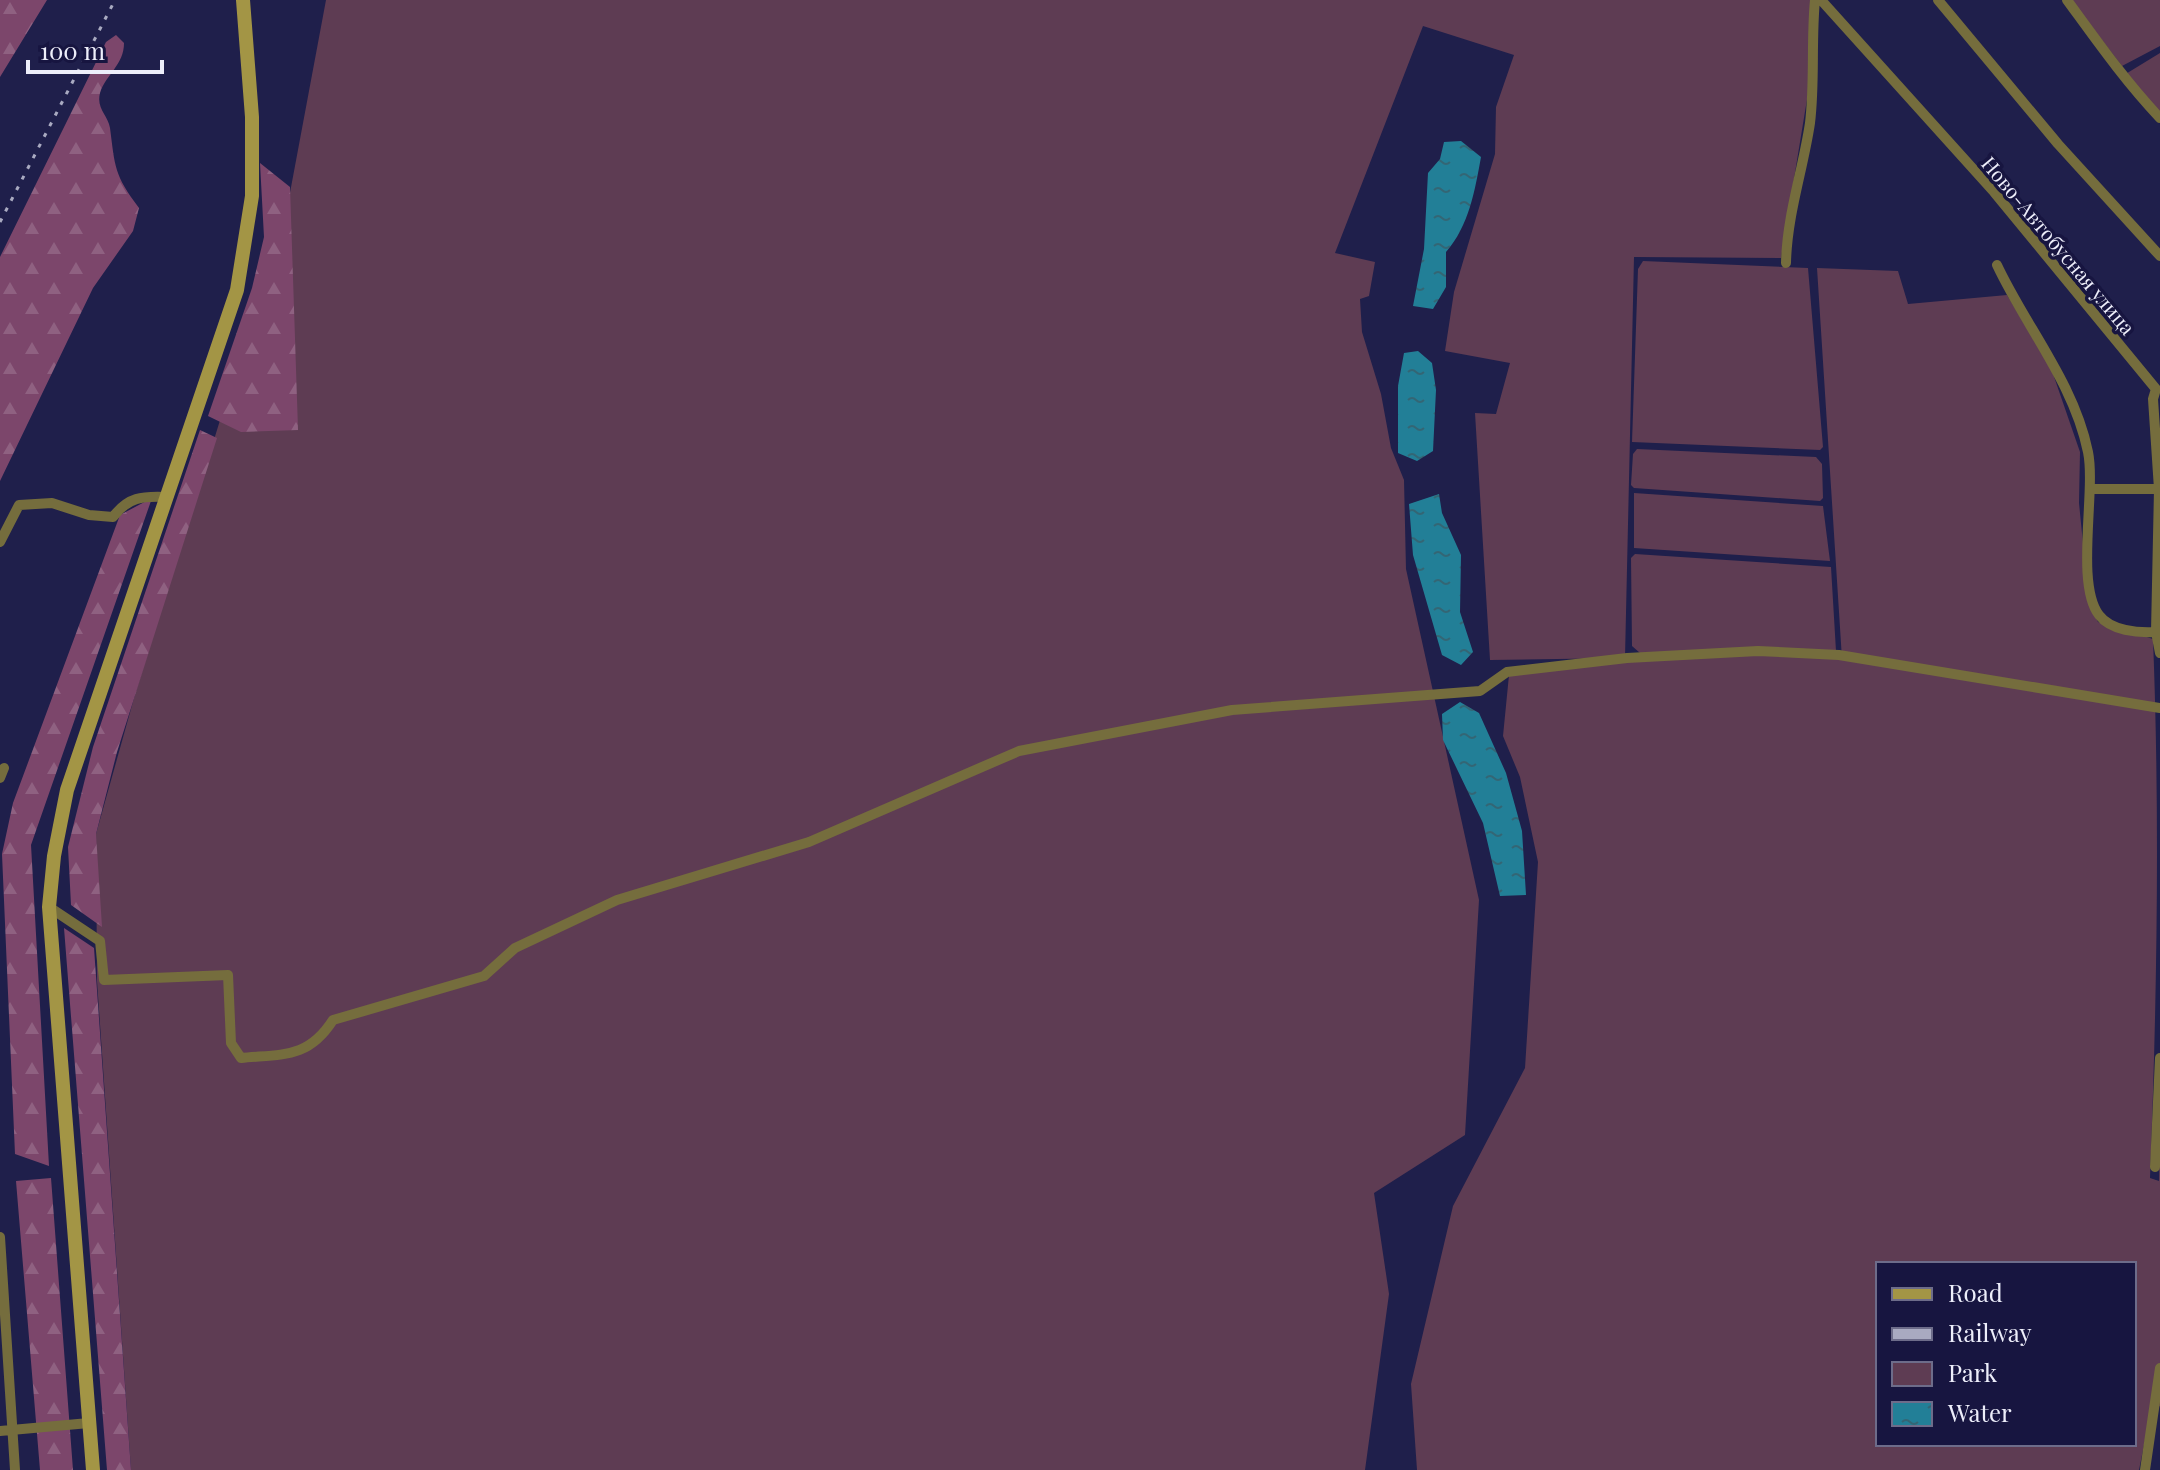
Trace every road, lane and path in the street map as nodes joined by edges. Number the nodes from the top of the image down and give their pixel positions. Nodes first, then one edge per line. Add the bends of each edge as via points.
1 (243, 0) edge
2 (1818, 0) edge
3 (1938, 0) edge
4 (2067, 0) edge
5 (2160, 118) edge
6 (2160, 256) edge
7 (1786, 263) dead end
8 (1997, 265) dead end
9 (2159, 389) edge
10 (2090, 489) junction
11 (2159, 489) edge
12 (166, 497) junction
13 (0, 542) edge
14 (2159, 577) edge
15 (2156, 632) junction
16 (2160, 653) edge
17 (2160, 708) edge
18 (49, 907) junction
19 (2160, 1058) edge
20 (2155, 1167) dead end
21 (0, 1237) edge
22 (2160, 1368) edge
23 (2158, 1406) edge
24 (89, 1423) junction
25 (0, 1431) edge
26 (12, 1431) junction
27 (15, 1470) edge
28 (93, 1470) edge
29 (2145, 1470) edge

1 - 12 main road via 252,117 248,233 237,290
2 - 7 street via 1812,101
2 - 9 street, Ново-Автобусная улица via 1994,192
3 - 6 street
4 - 5 street via 2123,79
8 - 10 street via 2015,304 2056,366 2088,451
9 - 11 street, Ново-Автобусная улица via 2153,399
10 - 11 street
10 - 15 street via 2086,529 2094,605 2100,617 2118,628
11 - 14 street, Ново-Автобусная улица
12 - 13 street via 125,502 113,517 52,503 19,505
12 - 18 main road via 67,790
14 - 15 street, Ново-Автобусная улица
15 - 16 street, Ново-Автобусная улица
17 - 18 street via 1839,655 1758,651 1507,672 1480,691 1232,710 1109,731 1019,751 809,842 617,900 515,948 484,976 333,1020 320,1039 299,1053 241,1058 231,1043 228,975 104,980 100,941
18 - 24 main road
19 - 20 street
21 - 26 street
22 - 23 street
23 - 29 street
24 - 26 street
24 - 28 main road
25 - 26 street
26 - 27 street

